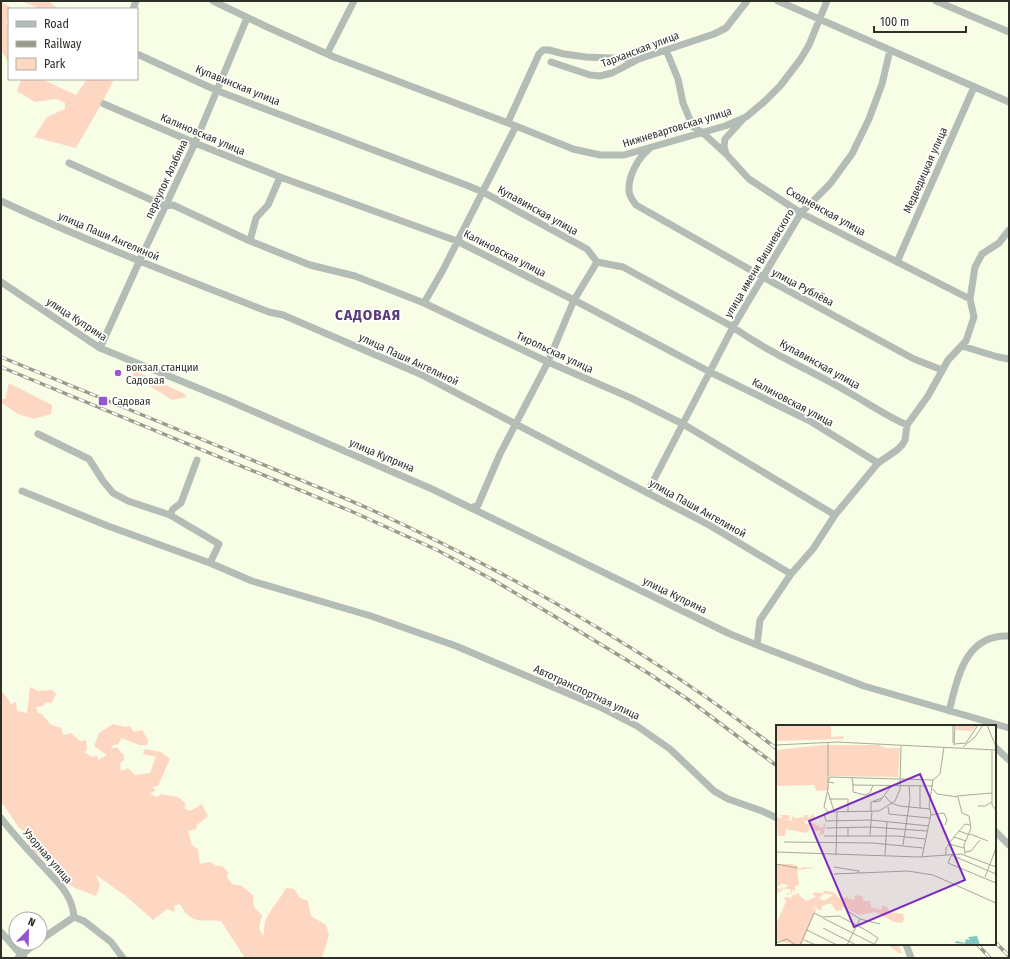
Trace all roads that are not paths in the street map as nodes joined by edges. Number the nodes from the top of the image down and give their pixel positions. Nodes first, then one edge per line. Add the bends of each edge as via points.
1 (213, 1) edge
2 (354, 1) edge
3 (747, 1) edge
4 (778, 1) edge
5 (827, 1) edge
6 (936, 1) edge
7 (223, 4) edge
8 (247, 18) junction
9 (820, 19) junction
10 (1009, 32) edge
11 (666, 50) junction
12 (890, 50) junction
13 (138, 54) edge
14 (327, 54) junction
15 (620, 59) junction
16 (639, 59) junction
17 (551, 62) dead end
18 (623, 68) junction
19 (974, 87) junction
20 (218, 90) junction
21 (1009, 102) edge
22 (104, 104) dead end
23 (746, 117) junction
24 (508, 122) junction
25 (516, 126) junction
26 (702, 132) junction
27 (195, 144) junction
28 (653, 146) junction
29 (726, 154) junction
30 (68, 163) dead end
31 (280, 178) junction
32 (482, 192) junction
33 (1, 201) edge
34 (165, 206) junction
35 (801, 213) junction
36 (1009, 230) edge
37 (250, 241) junction
38 (457, 241) junction
39 (139, 262) junction
40 (597, 262) junction
41 (897, 262) junction
42 (763, 277) junction
43 (1, 282) edge
44 (970, 299) junction
45 (574, 300) junction
46 (424, 303) junction
47 (733, 327) junction
48 (962, 346) junction
49 (100, 348) junction
50 (1009, 358) edge
51 (548, 362) junction
52 (942, 370) junction
53 (710, 372) junction
54 (515, 424) junction
55 (683, 424) junction
56 (907, 425) junction
57 (38, 434) dead end
58 (197, 460) dead end
59 (878, 463) junction
60 (22, 491) dead end
61 (647, 493) junction
62 (472, 508) junction
63 (170, 515) junction
64 (835, 515) junction
65 (210, 563) junction
66 (791, 574) junction
67 (1009, 636) edge
68 (756, 646) junction
69 (949, 710) junction
70 (981, 723) edge
71 (992, 725) edge
72 (996, 726) edge
73 (1009, 728) edge
74 (996, 748) edge
75 (1009, 760) edge
76 (1, 818) edge
77 (776, 818) edge
78 (996, 832) edge
79 (1009, 845) edge
80 (74, 917) junction
81 (1, 932) edge
82 (48, 935) edge
83 (906, 945) edge
84 (21, 957) edge
85 (123, 958) edge
86 (911, 958) edge

1 - 7 street, Нижневартовская улица
2 - 14 street
3 - 11 street, Тарханская улица via 726,28
4 - 9 street
5 - 9 street, Нижневартовская улица
6 - 10 street
7 - 8 street, Нижневартовская улица
8 - 14 street, Нижневартовская улица
8 - 20 street, переулок Алабяна
9 - 12 street
9 - 23 street, Нижневартовская улица via 809,45 790,74
11 - 16 street, Тарханская улица
11 - 26 street, Сходненская улица via 693,128
12 - 19 street
12 - 35 street, улица имени Вишневского via 882,84 852,154 830,184
13 - 20 street, Купавинская улица
14 - 24 street, Нижневартовская улица
15 - 16 street
15 - 18 street
15 - 24 street via 543,50
16 - 18 street, Тарханская улица
17 - 18 street, Тарханская улица via 600,76
19 - 21 street
19 - 41 street, Медведицкая улица
20 - 27 street, переулок Алабяна
20 - 32 street, Купавинская улица
22 - 27 street, Калиновская улица
23 - 26 street, Нижневартовская улица
23 - 29 street via 725,139
24 - 25 street, Нижневартовская улица
25 - 28 street, Нижневартовская улица via 573,149 600,155 624,155
25 - 32 street
26 - 28 street, Нижневартовская улица
26 - 29 street, Сходненская улица
27 - 31 street, Калиновская улица
27 - 34 street, переулок Алабяна
28 - 42 street, улица Рублёва via 643,154 630,179 629,192 636,205
29 - 35 street, Сходненская улица via 749,179
30 - 34 street, Тирольская улица
31 - 37 street via 268,205 256,218
31 - 38 street, Калиновская улица
32 - 38 street
32 - 40 street, Купавинская улица via 587,250
33 - 39 street, улица Паши Ангелиной
34 - 37 street, Тирольская улица via 174,205
34 - 39 street, переулок Алабяна
35 - 41 street, Сходненская улица
35 - 42 street, улица имени Вишневского
36 - 44 street via 999,243 982,254 975,267
37 - 46 street, Тирольская улица via 310,265 355,276
38 - 45 street, Калиновская улица
38 - 46 street
39 - 49 street, переулок Алабяна
39 - 54 street, улица Паши Ангелиной via 283,316 420,374
40 - 45 street
40 - 47 street, Купавинская улица via 622,268
41 - 44 street, Сходненская улица
42 - 47 street, улица имени Вишневского
42 - 52 street, улица Рублёва via 914,359
43 - 49 street, улица Куприна
44 - 48 street via 974,317
45 - 51 street
45 - 53 street, Калиновская улица
46 - 51 street, Тирольская улица
47 - 53 street, улица имени Вишневского
47 - 56 street, Купавинская улица
48 - 50 street
48 - 52 street
49 - 62 street, улица Куприна
51 - 54 street
51 - 55 street, Тирольская улица
52 - 56 street via 928,396
53 - 55 street, улица имени Вишневского
53 - 59 street, Калиновская улица via 810,421
54 - 61 street, улица Паши Ангелиной
54 - 62 street via 478,505
55 - 61 street, улица имени Вишневского
55 - 64 street, Тирольская улица
56 - 59 street via 902,446
57 - 63 street via 90,459 113,493 128,501
58 - 63 street via 181,503
59 - 64 street
60 - 65 street, Автотранспортная улица
61 - 66 street, улица Паши Ангелиной via 709,525
62 - 68 street, улица Куприна
63 - 65 street via 219,544
64 - 66 street via 813,549
65 - 77 street, Автотранспортная улица via 252,581 371,616 456,646 600,708 637,726 670,749 714,791
66 - 68 street via 760,620
67 - 69 street via 990,638 977,646 967,657 960,670
68 - 69 street, улица Куприна via 864,686
69 - 70 street, улица Куприна
70 - 71 street, улица Куприна
72 - 73 street, улица Куприна
74 - 75 street
76 - 80 street, Узорная улица via 39,863 58,881 69,898
78 - 79 street
80 - 82 street
80 - 85 street via 84,921 111,942
81 - 84 street
83 - 86 street

